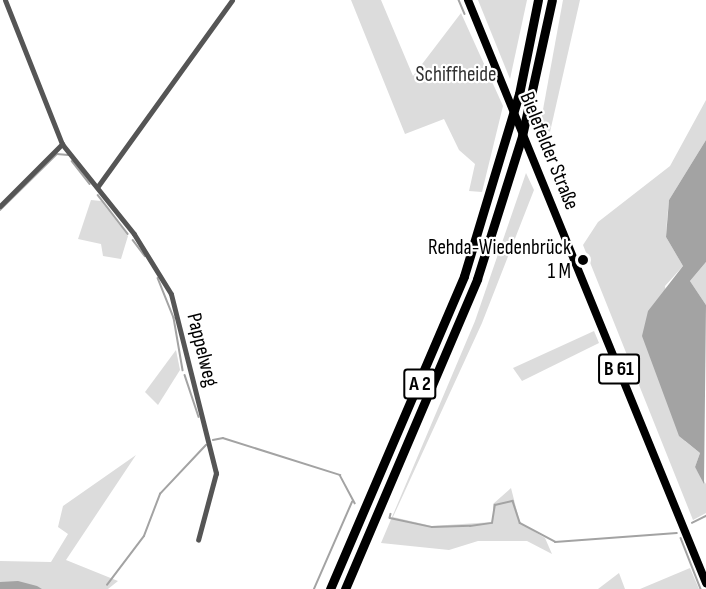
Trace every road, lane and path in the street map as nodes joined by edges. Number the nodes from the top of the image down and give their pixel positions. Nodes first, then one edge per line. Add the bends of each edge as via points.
1 (5, 0) edge
2 (232, 0) edge
3 (468, 0) edge
4 (536, 0) edge
5 (552, 2) edge
6 (62, 144) junction
7 (98, 186) junction
8 (0, 206) edge
9 (198, 540) dead end
10 (706, 583) edge
11 (330, 589) edge
12 (345, 589) edge

1 - 6 street, Pappelweg
2 - 7 street
3 - 10 main road, Bielefelder Straße / B 61
4 - 11 highway, A 2 via 519,94 464,276
5 - 12 highway, A 2 via 514,165 450,351
6 - 7 street, Pappelweg
6 - 8 street
7 - 9 street, Pappelweg via 160,270 176,312 216,473

